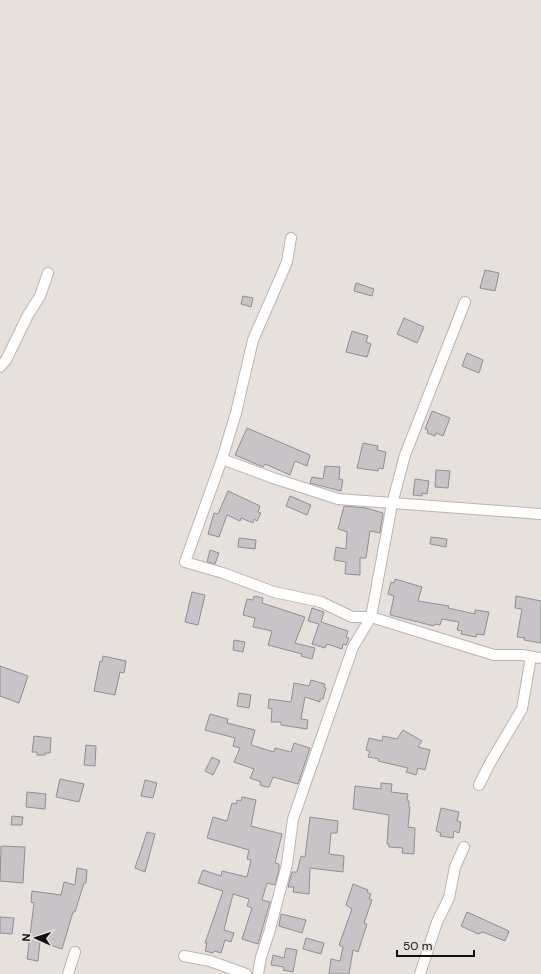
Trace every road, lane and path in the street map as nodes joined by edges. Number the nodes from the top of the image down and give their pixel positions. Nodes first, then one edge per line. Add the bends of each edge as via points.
1 (291, 238) dead end
2 (48, 273) dead end
3 (465, 302) dead end
4 (0, 367) edge
5 (222, 459) junction
6 (392, 504) junction
7 (541, 514) edge
8 (371, 616) junction
9 (536, 657) edge
10 (479, 786) dead end
11 (464, 847) dead end
12 (75, 952) dead end
13 (184, 956) dead end
14 (68, 974) edge
15 (246, 974) edge
16 (258, 974) edge
17 (420, 974) edge

1 - 5 street via 287,262 253,340
2 - 4 street via 40,296
3 - 6 street via 405,455
5 - 6 street via 338,499
5 - 8 street via 184,562 274,592 321,602 352,617
6 - 7 street
6 - 8 street
8 - 9 street via 494,655
8 - 16 street via 353,647 293,819 282,885
9 - 10 street via 522,708
11 - 17 street via 455,867 449,898 437,922
12 - 14 street
13 - 15 street via 210,961

